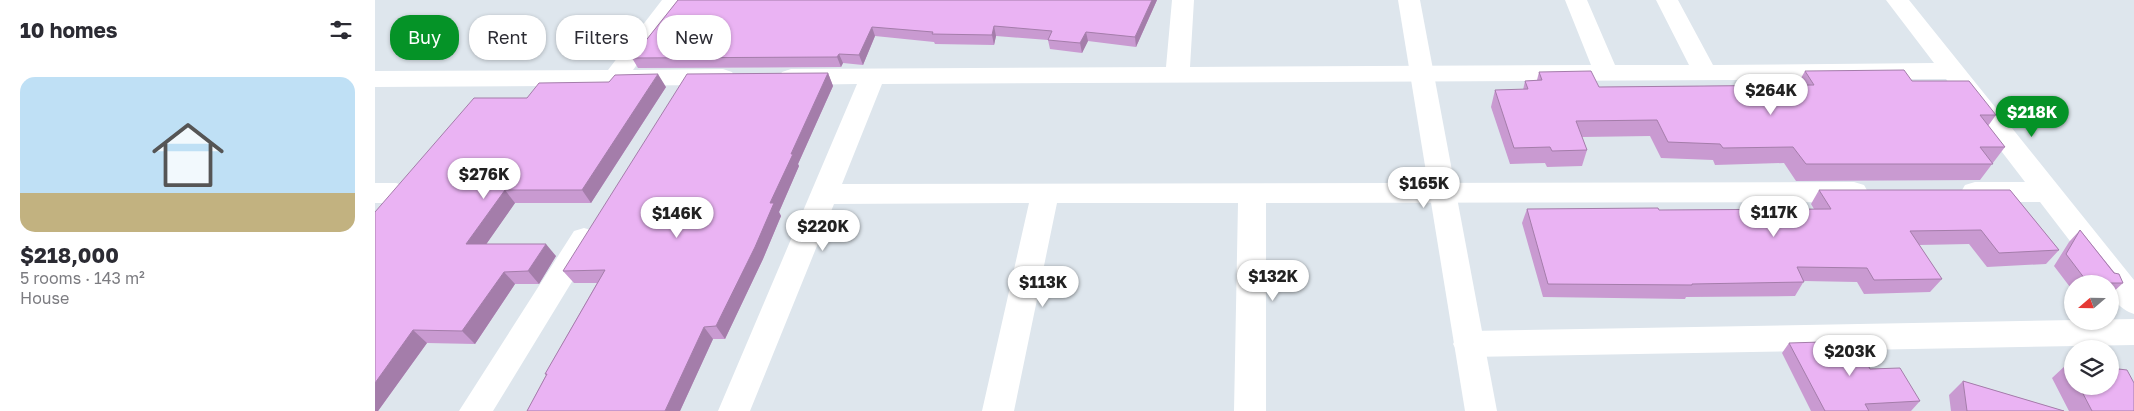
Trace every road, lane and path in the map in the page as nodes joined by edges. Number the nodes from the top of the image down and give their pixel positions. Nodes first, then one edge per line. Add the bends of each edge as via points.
1 (673, 0) edge
2 (1183, 0) edge
3 (1409, 0) edge
4 (1576, 0) edge
5 (1667, 0) edge
6 (1897, 0) edge
7 (1952, 71) junction
8 (1606, 72) junction
9 (1705, 72) junction
10 (1422, 73) junction
11 (1177, 74) junction
12 (873, 76) junction
13 (686, 77) junction
14 (496, 78) junction
15 (615, 78) junction
16 (375, 79) edge
17 (477, 100) edge
18 (670, 102) edge
19 (393, 188) edge
20 (1252, 192) junction
21 (1880, 192) edge
22 (1949, 192) edge
23 (2047, 192) junction
24 (1443, 193) junction
25 (823, 194) junction
26 (1045, 195) junction
27 (375, 217) edge
28 (597, 219) edge
29 (2134, 302) edge
30 (2134, 332) edge
31 (1469, 344) junction
32 (475, 411) edge
33 (734, 411) edge
34 (998, 411) edge
35 (1249, 411) edge
36 (1481, 411) edge

1 - 15 street
2 - 11 street
3 - 10 street
4 - 8 street
5 - 9 street
6 - 7 street
7 - 9 street
7 - 23 street
8 - 9 street
8 - 10 street
10 - 11 street
10 - 24 street
11 - 12 street
12 - 13 street
12 - 25 street
13 - 15 street
13 - 18 street
14 - 15 street
14 - 16 street
14 - 17 street
19 - 27 street
20 - 24 street
20 - 26 street
20 - 35 street
21 - 24 street
22 - 23 street
23 - 29 street
24 - 31 street
25 - 26 street
25 - 33 street
26 - 34 street
28 - 32 street
30 - 31 street
31 - 36 street

